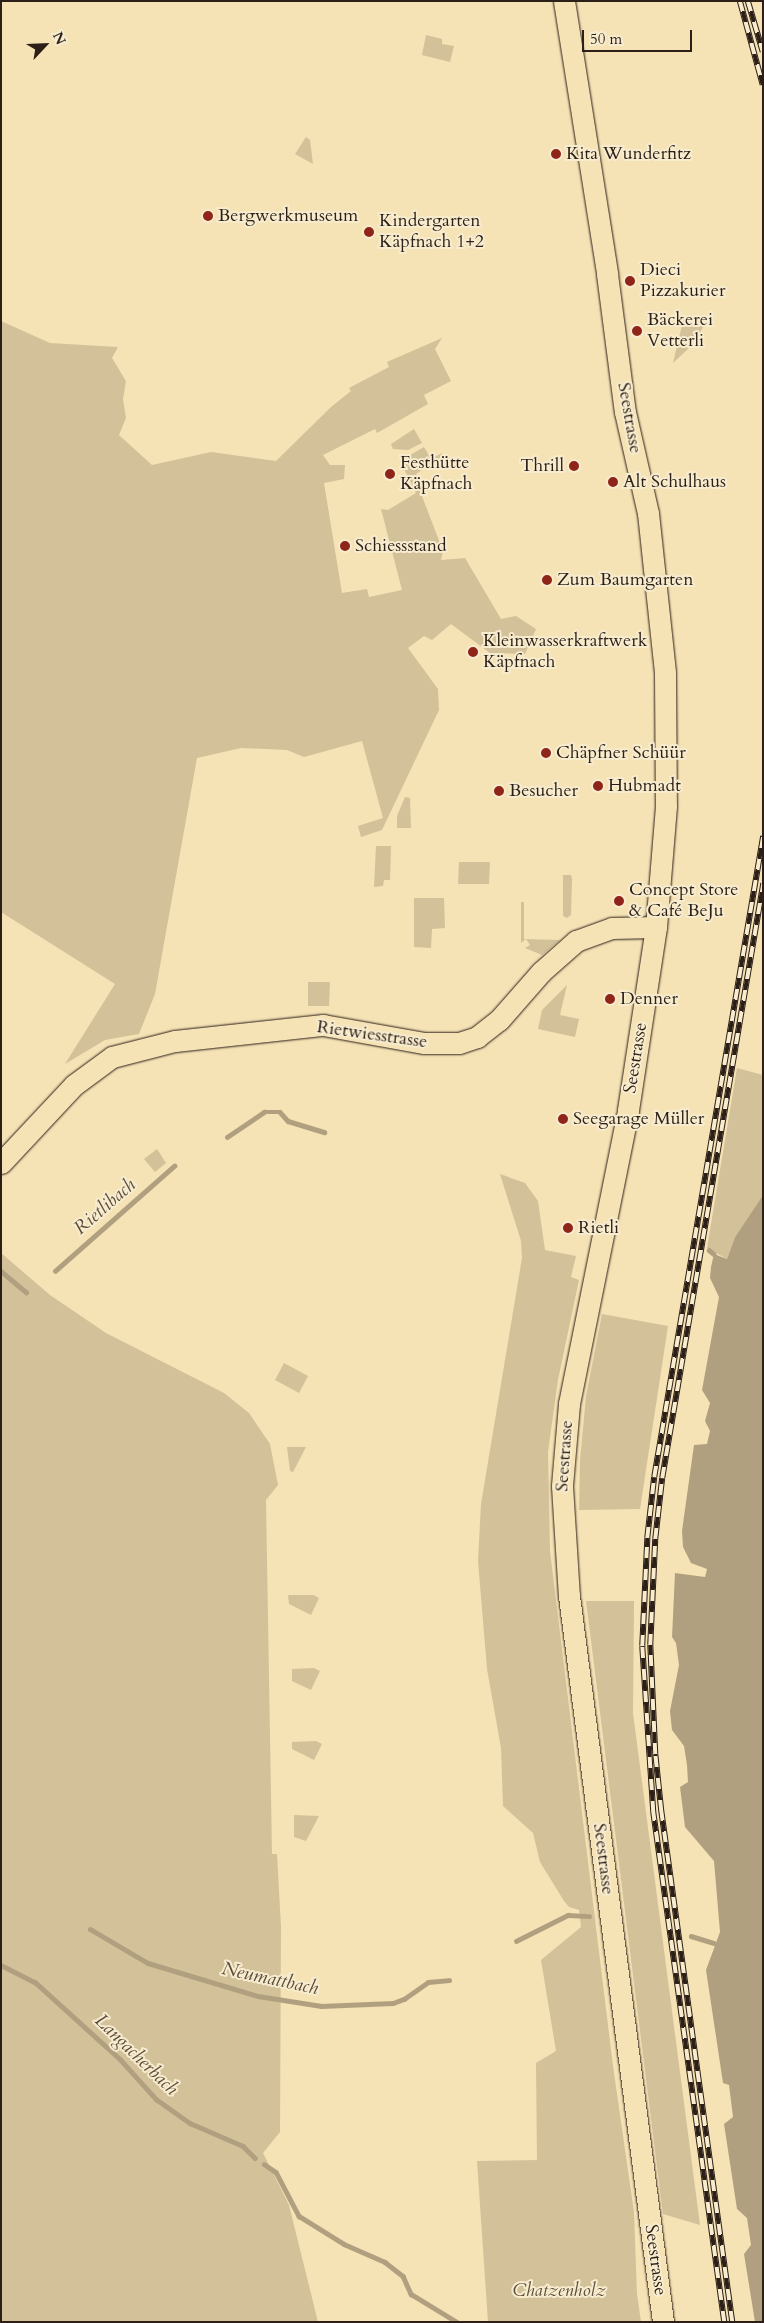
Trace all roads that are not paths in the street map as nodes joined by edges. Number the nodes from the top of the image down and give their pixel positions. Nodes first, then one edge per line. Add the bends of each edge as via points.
1 (564, 1) edge
2 (656, 927) junction
3 (1, 1163) edge
4 (663, 2322) edge

1 - 2 main road, Seestrasse via 627,421 648,513 665,673 666,806
2 - 3 main road, Rietwiesstrasse via 612,928 576,941 541,972 492,1026 477,1037 459,1043 424,1043 323,1025 175,1042 122,1054 78,1081
2 - 4 main road, Seestrasse via 628,1111 569,1404 562,1512 569,1596

